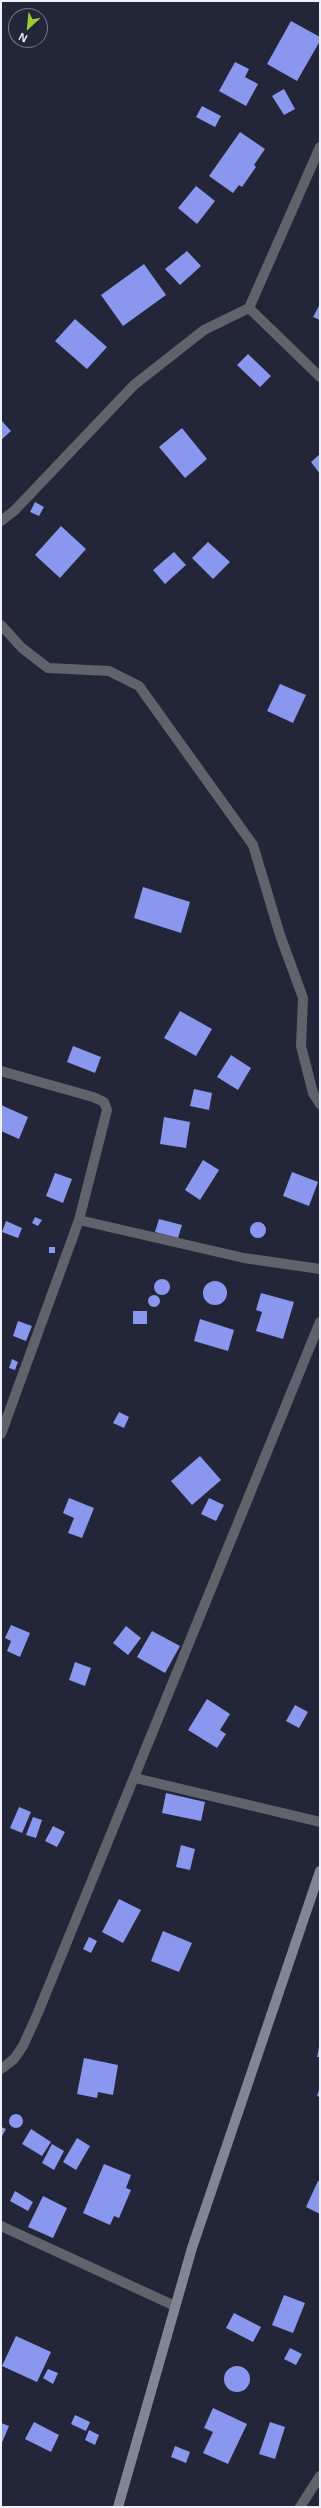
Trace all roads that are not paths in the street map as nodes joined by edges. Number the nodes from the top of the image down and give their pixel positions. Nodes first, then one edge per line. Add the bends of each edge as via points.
1 (320, 147) edge
2 (249, 308) junction
3 (320, 377) edge
4 (1, 521) edge
5 (1, 625) edge
6 (1, 1071) edge
7 (320, 1104) edge
8 (80, 1220) junction
9 (320, 1269) edge
10 (320, 1322) edge
11 (1, 1434) edge
12 (135, 1778) junction
13 (320, 1822) edge
14 (320, 1871) edge
15 (1, 2069) edge
16 (1, 2226) edge
17 (175, 2306) junction
18 (320, 2476) edge
19 (118, 2507) edge
20 (300, 2507) edge

1 - 2 street
2 - 3 street
2 - 4 street via 204,330 134,385 14,511
5 - 7 street via 22,648 48,668 109,671 139,686 253,844 280,935 303,998 301,1046 313,1093
6 - 8 street via 93,1097 106,1106 106,1118
8 - 9 street via 244,1258
8 - 11 street
10 - 12 street
12 - 13 street
12 - 15 street via 23,2046 14,2059
14 - 17 street
16 - 17 street
17 - 19 street
18 - 20 street

